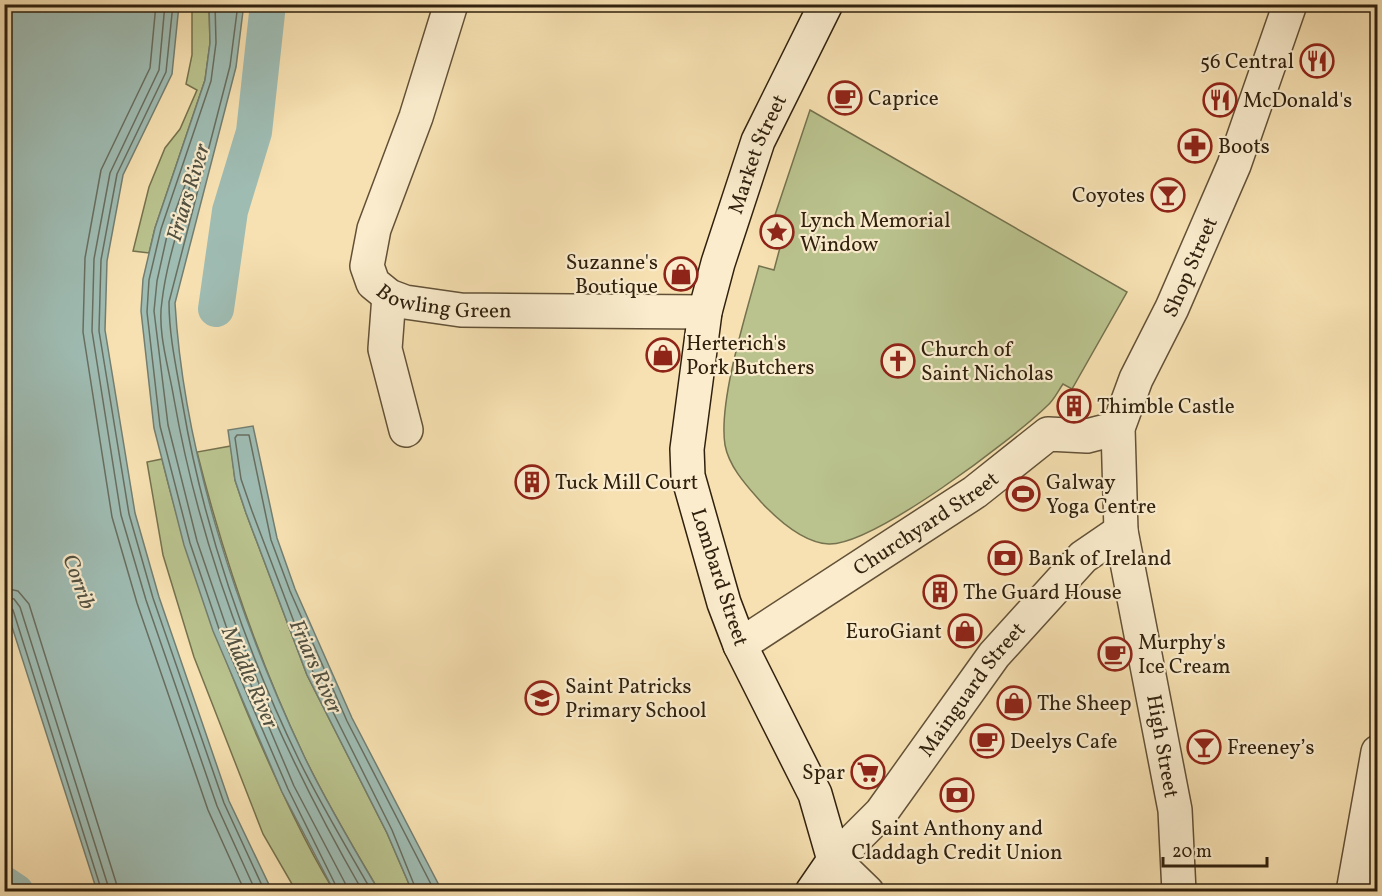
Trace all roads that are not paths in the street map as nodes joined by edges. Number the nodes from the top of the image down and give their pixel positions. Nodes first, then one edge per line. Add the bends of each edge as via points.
1 (451, 4) edge
2 (826, 4) edge
3 (1290, 4) edge
4 (389, 296) junction
5 (705, 312) junction
6 (1118, 428) junction
7 (406, 430) dead end
8 (1121, 531) junction
9 (740, 645) junction
10 (1377, 752) edge
11 (834, 860) junction
12 (812, 891) edge
13 (867, 891) edge
14 (1179, 891) edge
15 (1353, 891) edge

1 - 4 street, Bowling Green via 369,248 367,266 373,282
2 - 5 street, Market Street via 758,141
3 - 6 street, Shop Street via 1234,165 1172,308 1136,379
4 - 5 street, Bowling Green via 461,310
4 - 7 street via 385,349
5 - 9 street, Lombard Street via 687,449 688,476
6 - 8 street, Shop Street
6 - 9 street, Churchyard Street via 1087,436 1048,434 975,492
8 - 11 street, Mainguard Street via 1083,557 994,655 881,813
8 - 14 street, High Street via 1175,810
9 - 11 street, Lombard Street via 815,794
10 - 15 street
11 - 12 street, Mainguard Street
11 - 13 street

